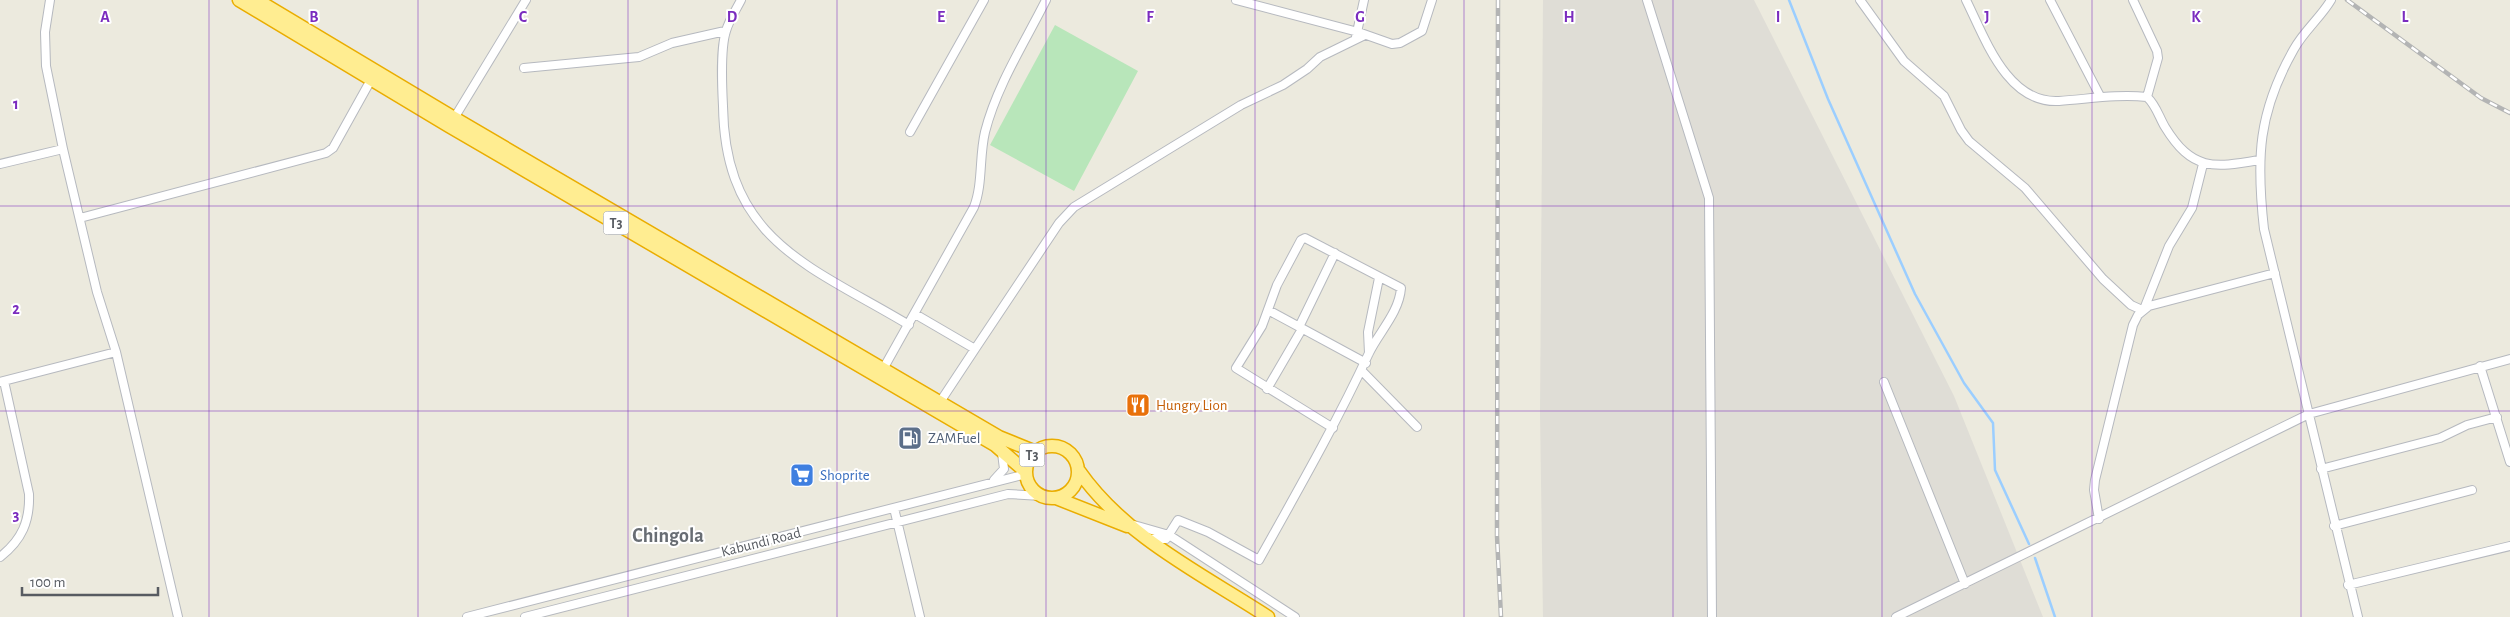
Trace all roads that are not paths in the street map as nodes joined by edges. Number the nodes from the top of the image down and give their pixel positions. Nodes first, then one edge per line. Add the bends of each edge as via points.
1 (50, 0) edge
2 (239, 0) edge
3 (257, 0) edge
4 (526, 0) edge
5 (741, 0) edge
6 (984, 0) edge
7 (1046, 0) edge
8 (1236, 0) edge
9 (1364, 0) edge
10 (1432, 0) edge
11 (1647, 0) edge
12 (1860, 0) edge
13 (1966, 0) edge
14 (2050, 0) edge
15 (2133, 0) edge
16 (2331, 0) edge
17 (726, 31) junction
18 (1362, 34) junction
19 (524, 68) dead end
20 (373, 76) junction
21 (2100, 96) junction
22 (2147, 97) junction
23 (451, 122) junction
24 (910, 132) dead end
25 (63, 149) junction
26 (2259, 160) junction
27 (0, 164) edge
28 (2203, 164) junction
29 (80, 218) junction
30 (1335, 253) junction
31 (2275, 273) junction
32 (1379, 278) junction
33 (1268, 310) junction
34 (2143, 310) junction
35 (915, 314) junction
36 (909, 325) junction
37 (1300, 328) junction
38 (975, 349) junction
39 (116, 352) junction
40 (1369, 353) junction
41 (2510, 359) edge
42 (1366, 362) junction
43 (2480, 366) junction
44 (1362, 371) junction
45 (881, 373) junction
46 (2, 381) edge
47 (1884, 382) dead end
48 (1267, 389) junction
49 (940, 402) junction
50 (2310, 414) junction
51 (2497, 417) junction
52 (1333, 428) junction
53 (1418, 428) dead end
54 (1002, 451) junction
55 (1036, 452) junction
56 (2510, 461) edge
57 (2321, 469) junction
58 (1079, 471) junction
59 (1026, 473) junction
60 (992, 481) junction
61 (2472, 490) dead end
62 (1041, 496) junction
63 (1056, 498) junction
64 (894, 508) junction
65 (2099, 519) junction
66 (897, 523) junction
67 (1129, 526) junction
68 (2334, 526) junction
69 (1169, 535) junction
70 (1147, 539) junction
71 (2510, 546) edge
72 (0, 557) edge
73 (601, 583) junction
74 (1965, 584) junction
75 (2348, 585) junction
76 (604, 597) junction
77 (178, 617) edge
78 (467, 617) edge
79 (525, 617) edge
80 (920, 617) edge
81 (1268, 617) edge
82 (1295, 617) edge
83 (1712, 617) edge
84 (1896, 617) edge
85 (2358, 617) edge

1 - 25 street via 45,32 46,66
2 - 20 highway, T3
3 - 20 highway, T3
4 - 23 street
5 - 17 street
6 - 24 street
7 - 35 street via 993,108 985,132 974,208
8 - 18 street
9 - 18 street
10 - 18 street via 1423,29 1414,37 1392,44
11 - 83 street via 1709,198
12 - 34 street via 1904,60 1944,96 1969,141 2025,188 2103,279 2131,305
13 - 21 street via 1994,55 2021,89 2046,100
14 - 21 street
15 - 22 street via 2158,51
16 - 26 street via 2295,47 2277,82 2261,133
17 - 19 street via 672,43 639,58
17 - 36 street via 722,76 723,132 737,188 756,222 779,246 804,263
18 - 38 street via 1074,207 1059,223
20 - 23 highway, T3
20 - 29 street via 333,148 326,154
21 - 22 street
22 - 28 street via 2180,148
23 - 45 highway, T3
25 - 27 street
25 - 29 street
26 - 28 street via 2227,165
26 - 31 street via 2264,229
28 - 34 street via 2192,208 2170,246
29 - 39 street via 97,292
30 - 32 street
30 - 33 street via 1310,238 1301,240 1277,285
30 - 37 street
31 - 34 street via 2208,289
31 - 50 street
32 - 40 street via 1368,332
32 - 40 street via 1398,286 1400,292 1390,319
33 - 37 street
33 - 48 street via 1236,368
34 - 65 street via 2133,325 2095,480
35 - 36 street
35 - 38 street
36 - 45 street
37 - 42 street
37 - 48 street
38 - 49 street
39 - 46 street
39 - 77 street
40 - 42 street
41 - 43 street
42 - 44 street
43 - 50 street
43 - 51 street
44 - 52 street
44 - 53 street
45 - 49 highway, T3
45 - 54 highway, T3
46 - 72 street via 30,494 30,510 18,539
47 - 74 street
48 - 52 street
49 - 55 highway, T3 via 999,437
50 - 57 street
50 - 65 street
51 - 56 street
51 - 57 street via 2467,425 2440,438
52 - 69 street via 1259,560 1208,532 1178,520
54 - 59 highway, T3
54 - 60 street via 1004,469
55 - 58 highway, T3 via 1043,447 1059,446 1073,455
55 - 59 highway, T3
57 - 68 street
58 - 63 highway via 1073,489
58 - 67 highway, T3 via 1089,486
59 - 60 street, Kabundi Road
59 - 62 highway, T3 via 1032,490
60 - 64 street, Kabundi Road
61 - 68 street
62 - 63 highway, T3
62 - 66 street, Kabundi Road via 1008,494
63 - 67 highway, T3
64 - 66 street
64 - 73 street, Kabundi Road
65 - 74 street
66 - 76 street, Kabundi Road
66 - 80 street
67 - 69 street
67 - 70 highway, T3
68 - 75 street
69 - 70 street via 1166,539
69 - 82 street
70 - 81 highway, T3
71 - 75 street
73 - 76 street
73 - 78 street, Kabundi Road
74 - 84 street
75 - 85 street
76 - 79 street, Kabundi Road

